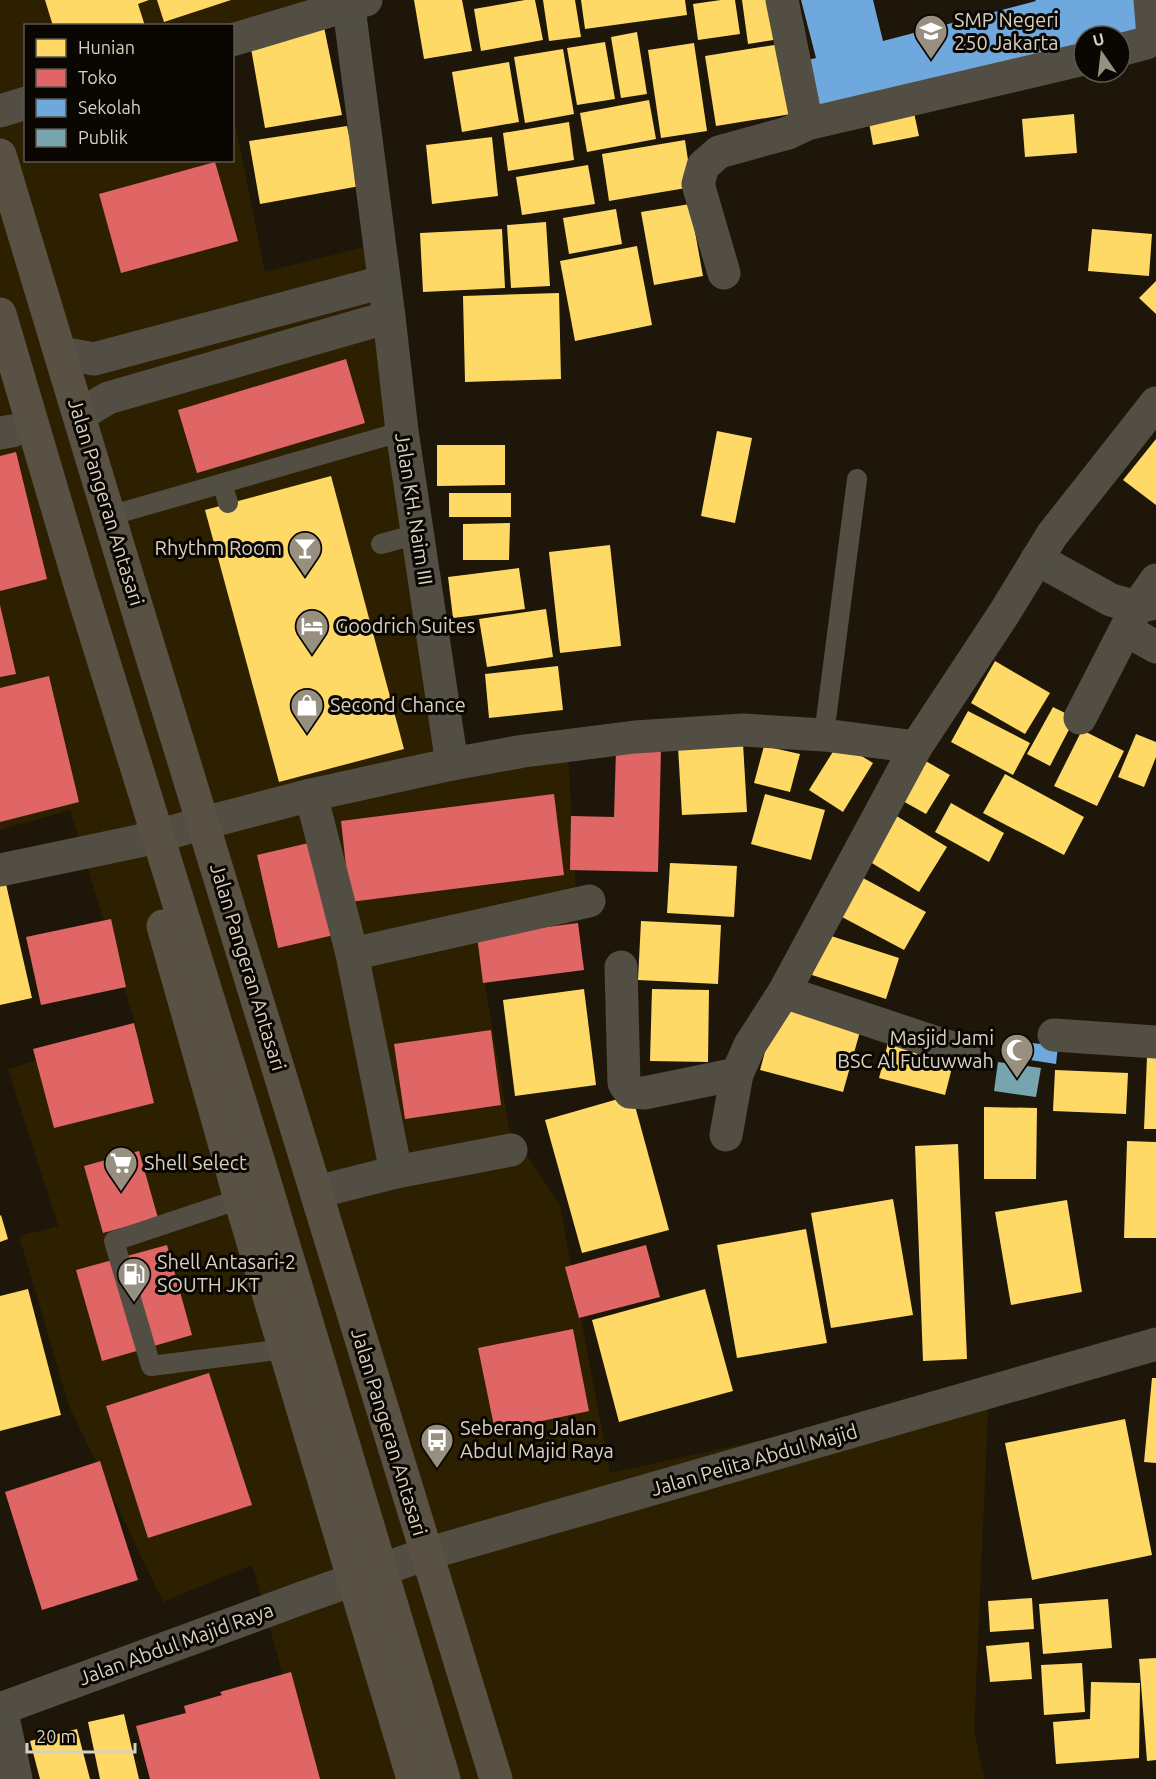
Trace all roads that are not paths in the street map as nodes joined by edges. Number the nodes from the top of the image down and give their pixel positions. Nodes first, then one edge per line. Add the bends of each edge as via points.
1 (782, 0) edge
2 (1150, 0) edge
3 (354, 2) edge
4 (234, 39) edge
5 (1132, 47) edge
6 (1072, 62) edge
7 (24, 104) edge
8 (0, 111) edge
9 (807, 124) junction
10 (0, 155) edge
11 (0, 214) edge
12 (724, 273) dead end
13 (383, 282) junction
14 (0, 314) edge
15 (389, 317) junction
16 (61, 353) junction
17 (0, 391) edge
18 (1156, 404) edge
19 (80, 415) junction
20 (6, 432) edge
21 (390, 435) dead end
22 (857, 479) dead end
23 (119, 521) junction
24 (418, 534) junction
25 (381, 544) dead end
26 (1037, 559) junction
27 (1156, 580) edge
28 (1140, 613) edge
29 (1156, 647) edge
30 (1080, 718) dead end
31 (824, 735) junction
32 (916, 747) junction
33 (452, 764) junction
34 (311, 795) junction
35 (204, 823) junction
36 (139, 841) junction
37 (0, 870) edge
38 (590, 901) dead end
39 (352, 954) junction
40 (621, 967) dead end
41 (784, 992) junction
42 (1054, 1035) dead end
43 (1156, 1042) edge
44 (964, 1052) dead end
45 (737, 1074) junction
46 (726, 1135) dead end
47 (511, 1150) dead end
48 (396, 1172) junction
49 (317, 1192) junction
50 (240, 1199) junction
51 (1156, 1344) edge
52 (284, 1349) junction
53 (426, 1554) junction
54 (352, 1580) junction
55 (1, 1708) edge
56 (16, 1779) edge
57 (413, 1779) edge
58 (444, 1779) edge
59 (476, 1779) edge
60 (495, 1779) edge

1 - 9 street
2 - 5 street via 1153,37
3 - 4 street
3 - 13 street, Jalan KH. Naim III
6 - 9 street
7 - 8 street
9 - 12 street via 719,152 703,166 699,184
10 - 16 main road, Jalan Pangeran Antasari
11 - 59 main road
13 - 15 street, Jalan KH. Naim III
13 - 16 street via 94,359
14 - 58 main road
15 - 19 street via 108,398
15 - 24 street, Jalan KH. Naim III
16 - 19 main road, Jalan Pangeran Antasari
17 - 20 main road
18 - 26 street
19 - 23 main road, Jalan Pangeran Antasari
20 - 36 main road
21 - 23 lane
22 - 31 lane
23 - 35 main road, Jalan Pangeran Antasari
24 - 25 lane
24 - 33 street, Jalan KH. Naim III
26 - 28 street
26 - 32 street
27 - 28 street
28 - 29 street
28 - 30 street
31 - 32 street
31 - 33 street via 743,730 635,737
32 - 41 street
33 - 34 street
34 - 35 street
34 - 39 street
35 - 36 street
35 - 49 main road, Jalan Pangeran Antasari
36 - 37 street
36 - 50 main road
38 - 39 street
39 - 48 street
40 - 45 street via 624,1083 630,1092 644,1093
41 - 44 street
41 - 45 street via 750,1045
42 - 43 street
45 - 46 street
47 - 48 street
48 - 49 street
49 - 53 main road, Jalan Pangeran Antasari
50 - 52 main road
50 - 52 lane via 114,1241 151,1366
51 - 53 street, Jalan Pelita Abdul Majid
52 - 54 main road
53 - 54 street, Jalan Pelita Abdul Majid
53 - 60 main road, Jalan Pangeran Antasari
54 - 55 street, Jalan Abdul Majid Raya
54 - 57 main road
55 - 56 street

